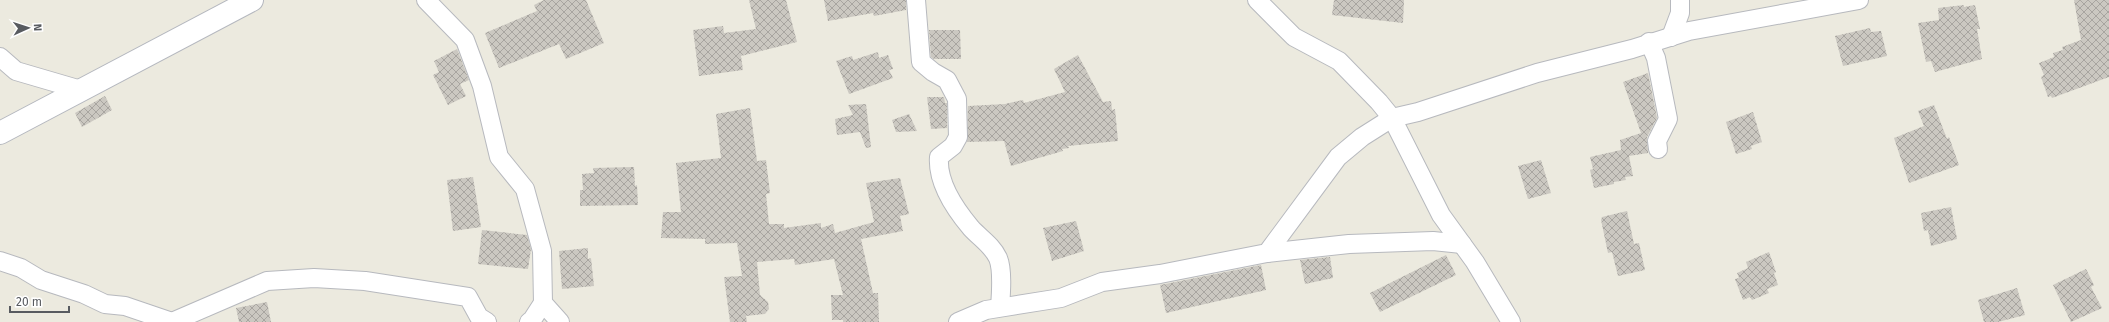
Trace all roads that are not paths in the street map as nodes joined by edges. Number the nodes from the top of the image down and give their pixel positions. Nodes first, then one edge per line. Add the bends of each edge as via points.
1 (252, 0) edge
2 (426, 0) edge
3 (916, 0) edge
4 (1257, 0) edge
5 (1680, 0) edge
6 (1859, 0) edge
7 (1671, 37) junction
8 (1649, 42) junction
9 (0, 57) edge
10 (81, 90) junction
11 (1392, 118) junction
12 (0, 133) edge
13 (1658, 149) dead end
14 (1462, 244) junction
15 (1267, 254) junction
16 (0, 261) edge
17 (543, 303) junction
18 (1000, 307) junction
19 (172, 322) edge
20 (487, 322) edge
21 (529, 322) edge
22 (560, 322) edge
23 (958, 322) edge
24 (1511, 322) edge

1 - 10 main road
2 - 17 street via 465,40 482,86 499,157 525,189 542,251
3 - 18 street via 922,62 947,80 957,99 958,137 953,146 938,156 938,168 945,189 959,212 971,229 994,251 1000,269
4 - 11 street via 1294,38 1338,61
5 - 7 street via 1680,13
6 - 7 street via 1689,30
7 - 8 street
8 - 11 street
8 - 13 street via 1656,58 1668,119 1657,142
9 - 10 street via 16,71
10 - 12 main road
11 - 14 street via 1441,215
11 - 15 street via 1362,137 1338,158
14 - 15 street via 1433,240 1349,244
14 - 24 street
15 - 18 street via 1102,282 1061,298
16 - 19 street via 21,268 41,280 105,304 125,306
17 - 21 street
17 - 22 street
18 - 23 street
19 - 20 street via 268,281 314,278 365,282 468,297 479,317

